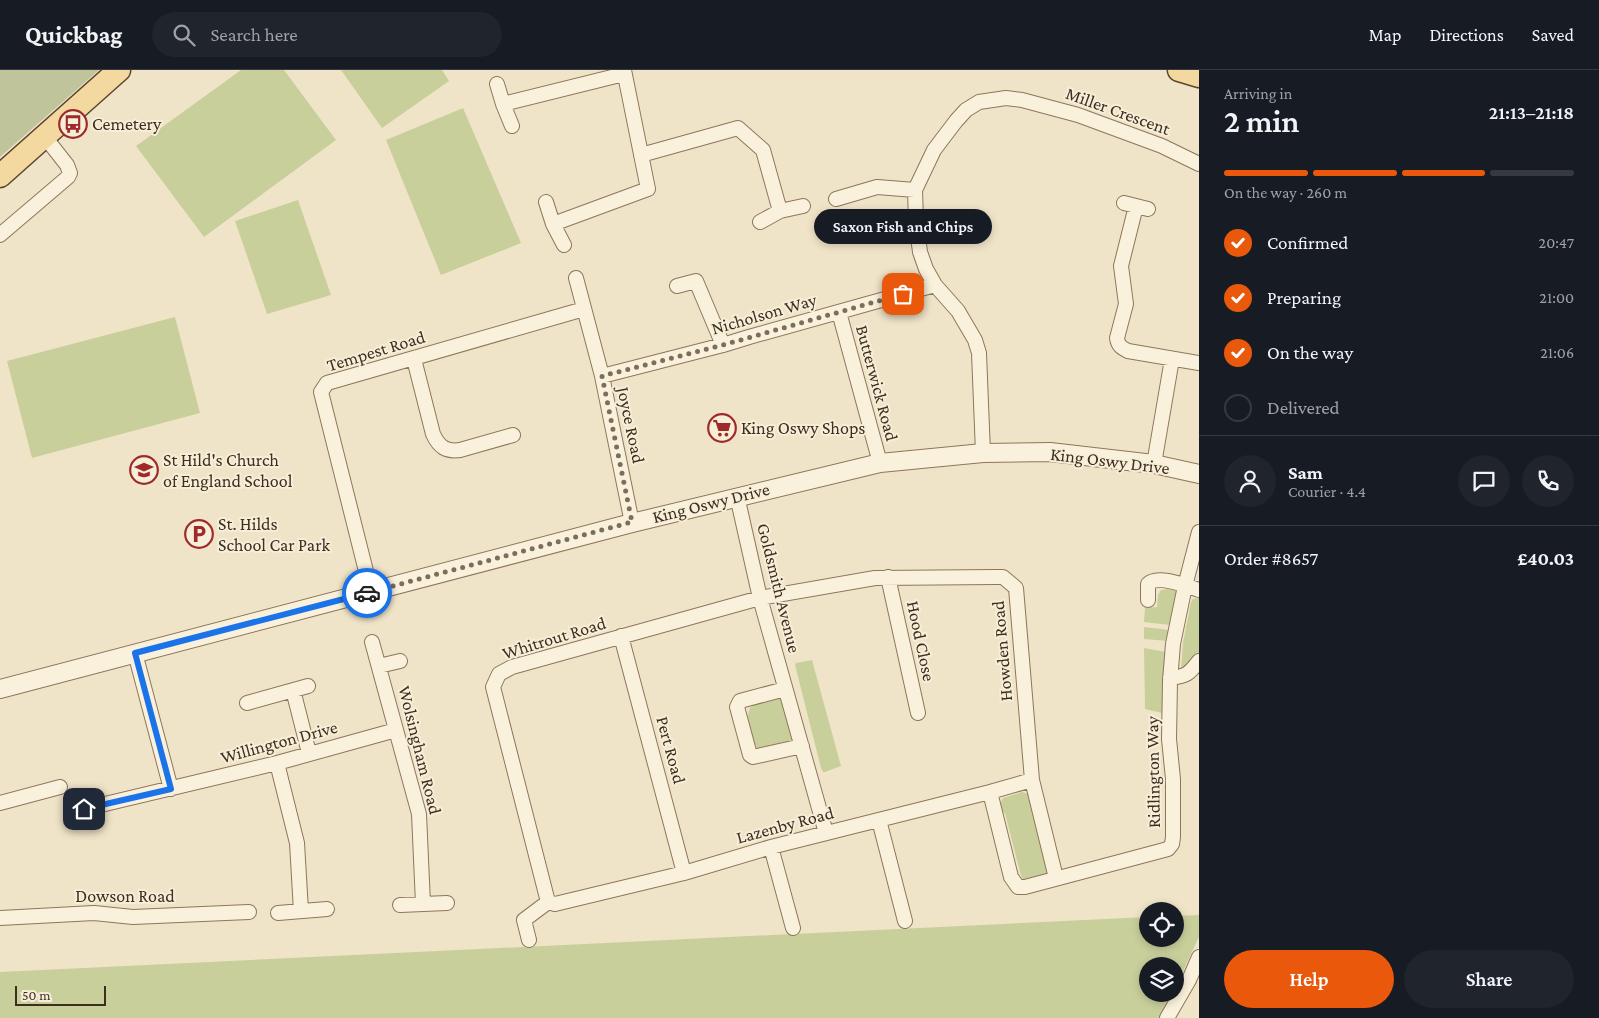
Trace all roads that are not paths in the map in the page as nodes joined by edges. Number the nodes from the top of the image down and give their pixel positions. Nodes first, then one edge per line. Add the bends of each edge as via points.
1 (119, 70) edge
2 (1179, 70) edge
3 (624, 72) edge
4 (1199, 76) edge
5 (497, 84) dead end
6 (503, 104) junction
7 (512, 126) dead end
8 (45, 137) junction
9 (641, 155) junction
10 (1199, 164) edge
11 (0, 176) edge
12 (915, 190) junction
13 (836, 199) dead end
14 (546, 202) dead end
15 (803, 206) dead end
16 (1136, 206) dead end
17 (780, 211) junction
18 (760, 222) dead end
19 (553, 224) junction
20 (0, 236) edge
21 (564, 245) dead end
22 (576, 278) dead end
23 (935, 285) junction
24 (677, 286) dead end
25 (584, 309) junction
26 (839, 312) junction
27 (723, 345) junction
28 (414, 359) junction
29 (1172, 359) junction
30 (1199, 363) edge
31 (602, 376) junction
32 (513, 435) dead end
33 (983, 453) junction
34 (880, 463) junction
35 (1154, 464) junction
36 (1199, 474) edge
37 (737, 496) junction
38 (632, 522) junction
39 (1199, 532) edge
40 (888, 577) junction
41 (1185, 586) junction
42 (1199, 590) edge
43 (371, 591) junction
44 (760, 598) junction
45 (1148, 600) dead end
46 (621, 636) junction
47 (372, 642) dead end
48 (135, 653) junction
49 (400, 660) dead end
50 (1199, 661) edge
51 (379, 666) junction
52 (1170, 678) junction
53 (308, 686) dead end
54 (0, 689) edge
55 (785, 689) junction
56 (293, 690) junction
57 (247, 703) dead end
58 (918, 713) dead end
59 (396, 730) junction
60 (802, 746) junction
61 (309, 753) junction
62 (277, 763) junction
63 (1032, 780) junction
64 (60, 787) dead end
65 (171, 789) junction
66 (990, 792) junction
67 (0, 803) edge
68 (84, 809) dead end
69 (879, 820) junction
70 (826, 833) junction
71 (771, 847) junction
72 (684, 873) junction
73 (1056, 878) junction
74 (548, 902) junction
75 (447, 903) dead end
76 (423, 904) junction
77 (400, 905) dead end
78 (327, 909) dead end
79 (301, 911) junction
80 (249, 912) dead end
81 (278, 913) dead end
82 (0, 918) edge
83 (905, 921) dead end
84 (793, 928) dead end
85 (530, 940) dead end
86 (1199, 956) edge
87 (1167, 1018) edge

1 - 8 main road
2 - 4 main road
3 - 6 street
3 - 9 street
5 - 6 street
6 - 7 street
8 - 11 main road
8 - 20 street via 70,173
9 - 17 street via 738,128 763,150
9 - 19 street via 648,189
10 - 12 street, Miller Crescent via 1078,114 1006,98 980,102 966,110 934,150
12 - 13 street via 877,187
12 - 23 street via 920,252
14 - 19 street
15 - 17 street
16 - 29 street via 1121,266 1126,304 1118,343 1128,351
17 - 18 street
19 - 21 street
22 - 25 street, Joyce Road
23 - 26 street, Nicholson Way
23 - 33 street via 958,311 979,353
24 - 27 street via 696,281
25 - 28 street, Tempest Road
25 - 31 street, Joyce Road
26 - 27 street, Nicholson Way
26 - 34 street, Butterwick Road
27 - 31 street, Nicholson Way
28 - 32 street via 437,444 451,451 460,450
28 - 43 street, Tempest Road via 327,383 322,392
29 - 30 street
29 - 35 street
31 - 38 street, Joyce Road
33 - 34 street, King Oswy Drive
33 - 35 street, King Oswy Drive via 1050,452
34 - 37 street, King Oswy Drive
35 - 36 street, King Oswy Drive
37 - 38 street, King Oswy Drive
37 - 44 street, Goldsmith Avenue
38 - 43 street, King Oswy Drive
39 - 41 street, Ridlington Way
40 - 44 street, Howden Road
40 - 58 street, Hood Close
40 - 63 street, Howden Road via 1004,577 1016,588
41 - 42 street
41 - 45 street via 1159,579 1151,581
41 - 52 street, Ridlington Way via 1173,644
43 - 48 street, King Oswy Drive
44 - 46 street, Whitrout Road
44 - 55 street, Goldsmith Avenue
46 - 72 street, Pert Road
46 - 74 street, Whitrout Road via 512,667 500,674 493,687
47 - 51 street, Wolsingham Road
48 - 54 street, King Oswy Drive
48 - 65 street
49 - 51 street, Wolsingham Road
50 - 52 street via 1185,676
51 - 59 street, Wolsingham Road
52 - 73 street, Ridlington Way via 1172,844 1168,849
53 - 56 street
55 - 60 street, Goldsmith Avenue
55 - 60 street via 740,702 737,707 750,755
56 - 57 street
56 - 61 street
59 - 61 street, Willington Drive
59 - 76 street, Wolsingham Road via 420,824
60 - 70 street, Goldsmith Avenue
61 - 62 street, Willington Drive
62 - 65 street, Willington Drive
62 - 79 street via 297,843
63 - 66 street, Lazenby Road
63 - 73 street, Howden Road
64 - 67 street
65 - 68 street, Willington Drive
66 - 69 street, Lazenby Road
66 - 73 street, Ridlington Way via 1014,882 1025,887
69 - 70 street, Lazenby Road
69 - 83 street
70 - 71 street, Lazenby Road
71 - 72 street, Lazenby Road
71 - 84 street
72 - 74 street, Lazenby Road via 555,904
74 - 85 street via 524,920
75 - 76 street
76 - 77 street
78 - 79 street
79 - 81 street
80 - 82 street, Dowson Road via 133,917 94,913
86 - 87 street

